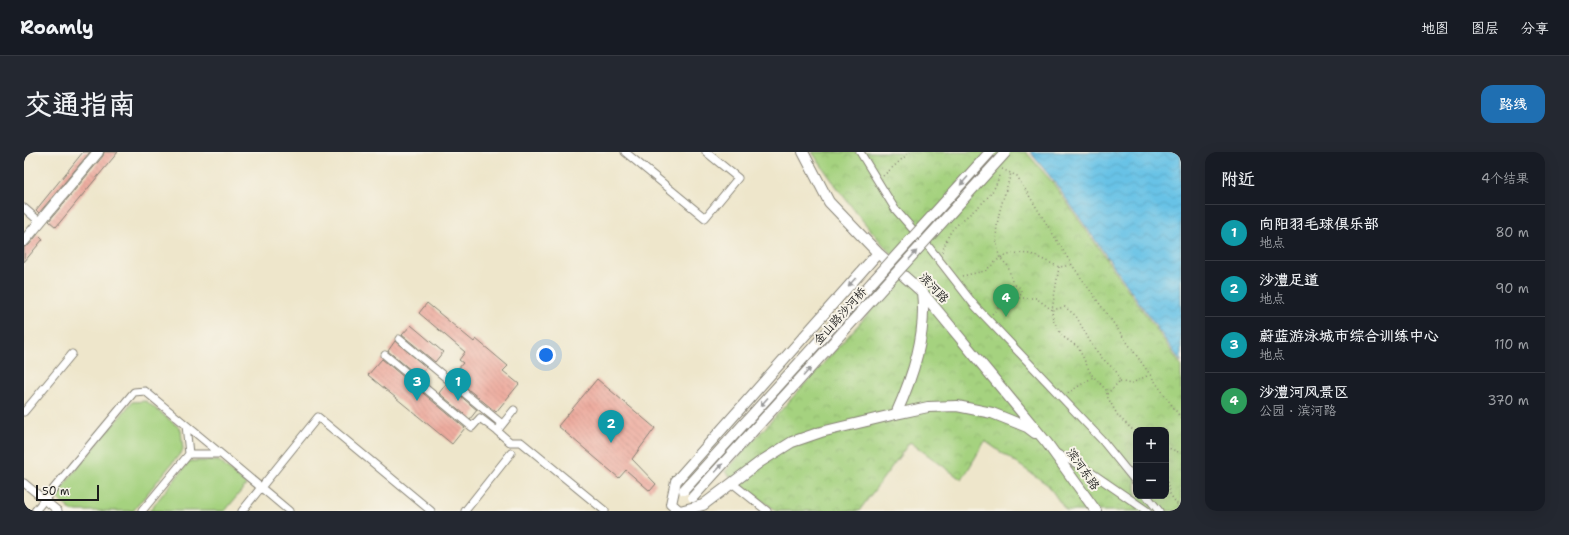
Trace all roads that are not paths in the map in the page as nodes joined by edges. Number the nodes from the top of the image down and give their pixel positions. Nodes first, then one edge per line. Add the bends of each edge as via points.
1 (98, 152) edge
2 (625, 152) edge
3 (706, 152) edge
4 (803, 152) edge
5 (860, 152) edge
6 (990, 152) edge
7 (1006, 152) edge
8 (24, 208) edge
9 (40, 222) junction
10 (917, 234) junction
11 (24, 241) edge
12 (925, 242) junction
13 (878, 253) junction
14 (922, 292) junction
15 (399, 339) dead end
16 (72, 354) dead end
17 (385, 355) dead end
18 (514, 410) dead end
19 (24, 412) edge
20 (896, 414) junction
21 (186, 424) junction
22 (502, 424) junction
23 (497, 431) junction
24 (1047, 443) junction
25 (511, 453) dead end
26 (1056, 453) junction
27 (189, 454) junction
28 (221, 454) junction
29 (1133, 478) edge
30 (24, 483) edge
31 (732, 483) junction
32 (261, 487) junction
33 (1149, 499) edge
34 (44, 500) junction
35 (675, 510) edge
36 (35, 511) edge
37 (58, 511) edge
38 (142, 511) edge
39 (242, 511) edge
40 (289, 511) edge
41 (431, 511) edge
42 (465, 511) edge
43 (605, 511) edge
44 (767, 511) edge
45 (1096, 511) edge
46 (1147, 511) edge
47 (1159, 511) edge

1 - 9 street
2 - 3 street via 706,218 738,178
4 - 13 street, 滨河路 via 829,202
5 - 10 street via 895,209
6 -> 10 street, 金山路沙河桥, bridge
7 - 12 street, 金山路沙河桥, bridge
8 - 9 street
9 - 11 street
10 -> 35 street, 金山路沙河桥, bridge via 684,490
12 - 29 street via 987,319 1102,440
35 -> 12 street, 金山路沙河桥, bridge via 693,497
13 - 14 street, 滨河路
13 -> 35 street via 676,481
14 - 20 street via 924,313 918,349 910,383
14 - 24 street, 滨河路
15 - 22 street
16 - 19 street
17 - 23 street via 472,427 480,418
18 - 22 street
20 - 24 street via 957,406 992,413 1020,424
20 - 31 street via 821,432 792,442
21 - 27 street
21 - 28 street
21 - 34 street via 145,391 134,392
22 - 23 street
23 - 43 street via 510,442 522,442
24 - 26 street, 滨河东路
25 - 42 street
26 - 45 street, 滨河东路
26 - 46 street via 1086,469
27 - 28 street
27 - 38 street
28 - 32 street
30 - 34 street
31 - 35 street via 703,505
31 - 44 street
32 - 39 street
32 - 40 street
32 - 41 street via 318,417
33 - 47 street
34 - 36 street
34 - 37 street

